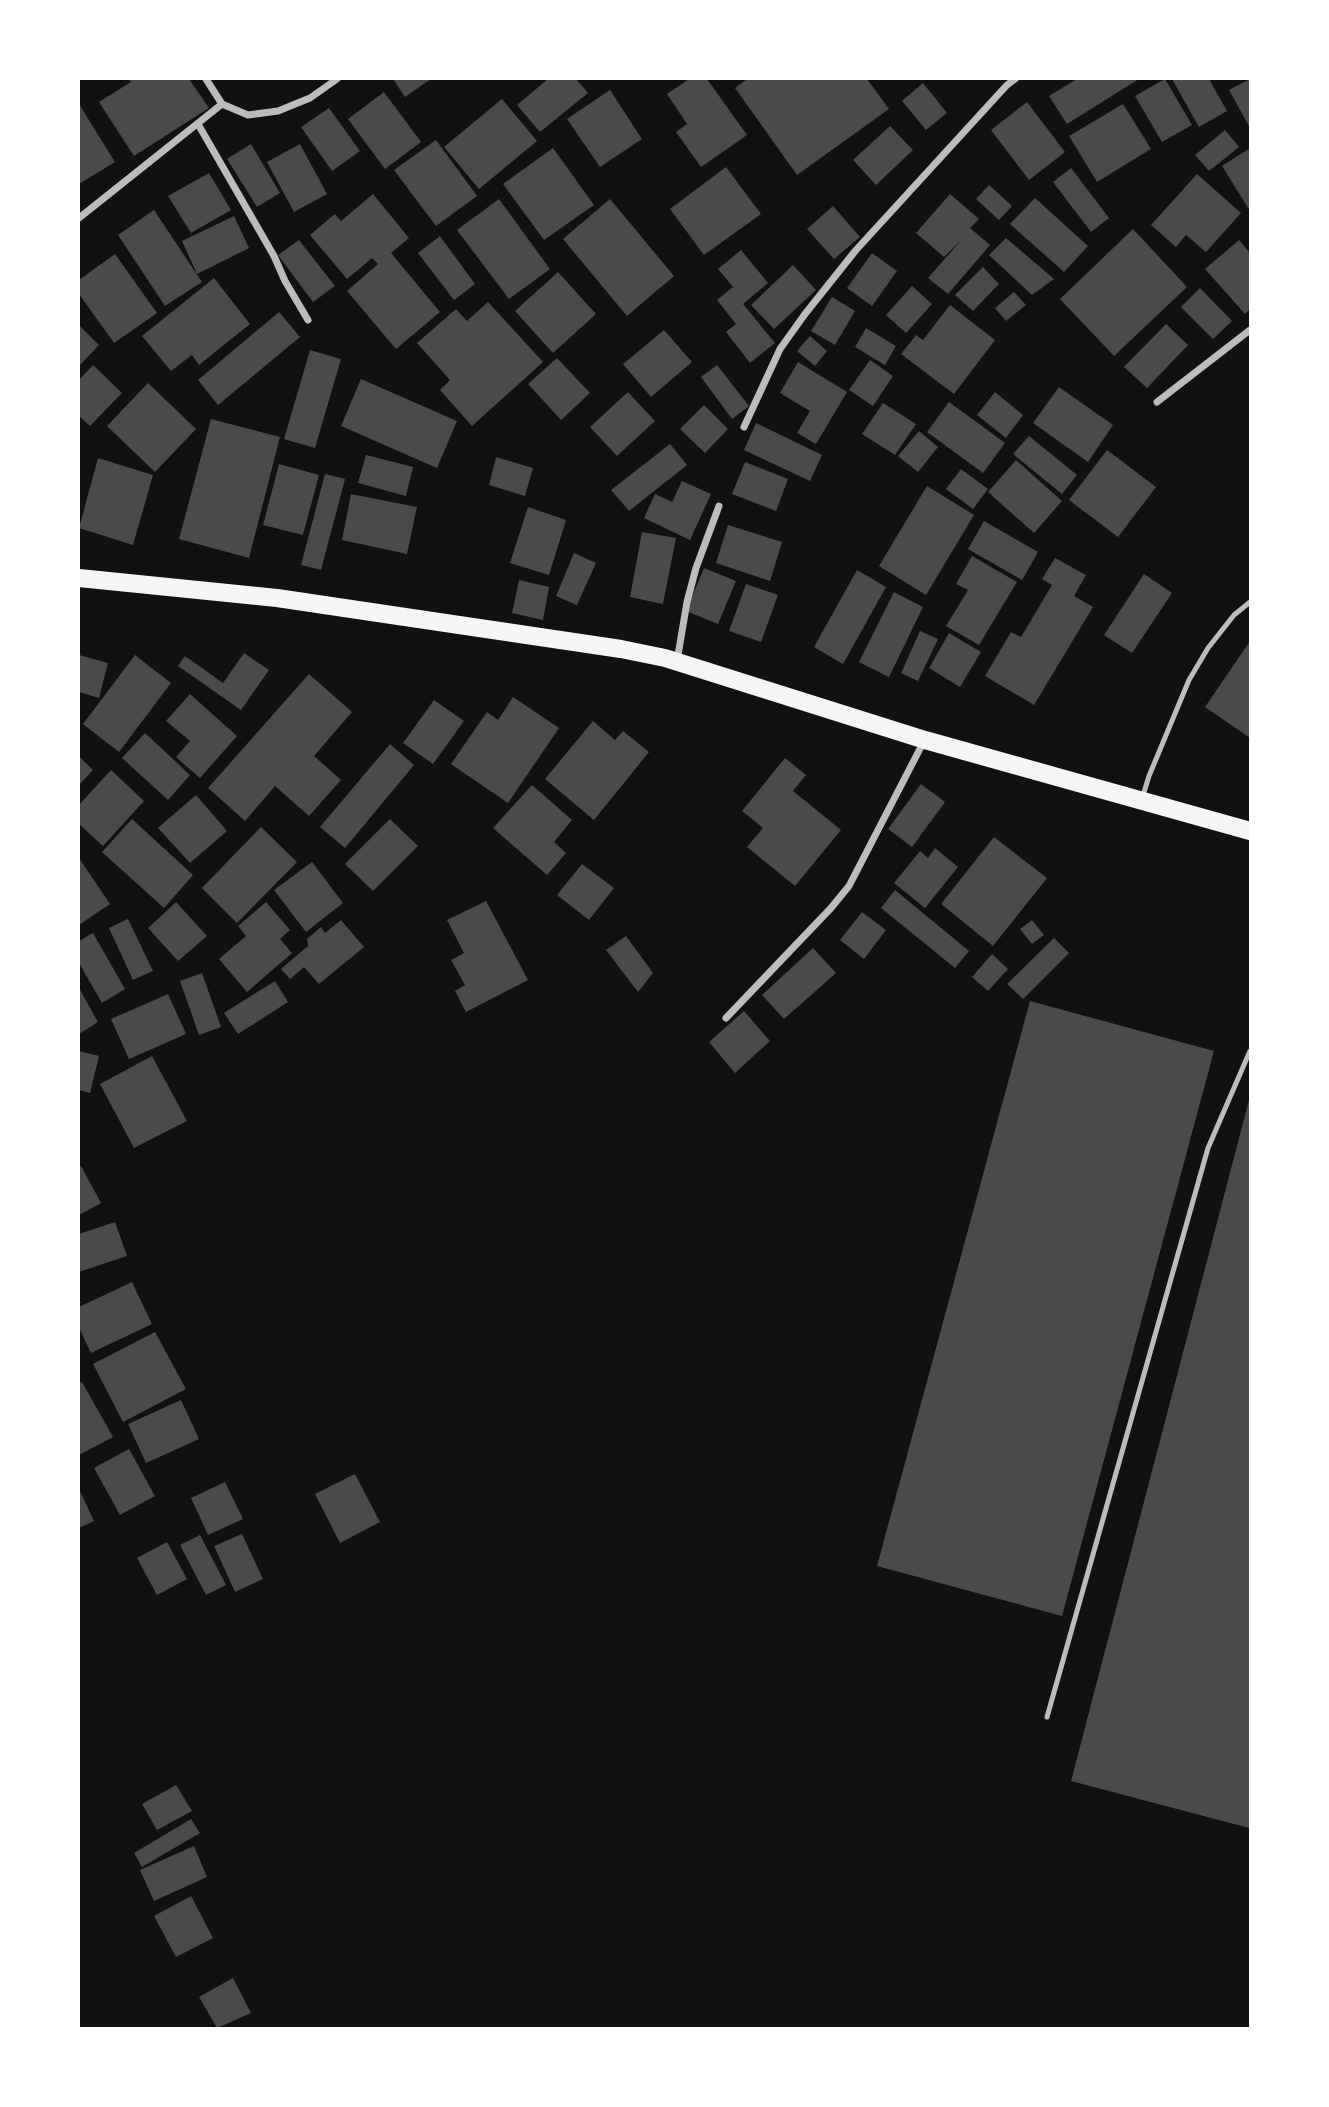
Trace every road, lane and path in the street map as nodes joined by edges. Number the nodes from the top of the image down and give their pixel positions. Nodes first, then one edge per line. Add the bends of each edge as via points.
1 (206, 79) edge
2 (337, 79) edge
3 (1015, 79) edge
4 (1006, 82) edge
5 (222, 104) junction
6 (198, 124) junction
7 (79, 218) edge
8 (308, 320) dead end
9 (1250, 330) edge
10 (1157, 402) dead end
11 (744, 427) dead end
12 (719, 506) dead end
13 (79, 579) edge
14 (1250, 602) edge
15 (677, 662) junction
16 (925, 740) junction
17 (1141, 801) junction
18 (1250, 831) edge
19 (726, 1018) dead end
20 (1250, 1051) edge
21 (1047, 1717) dead end

1 - 5 street
2 - 5 street via 310,98 278,111 248,115
3 - 4 street
4 - 11 street via 805,314 780,349
5 - 6 street
6 - 7 street
6 - 8 street
9 - 10 street
12 - 15 street via 696,568
13 - 15 main road via 277,598 621,649
14 - 17 lane via 1225,626 1189,680
15 - 16 main road
16 - 17 main road
16 - 19 street via 849,886
17 - 18 main road
20 - 21 lane via 1208,1148

